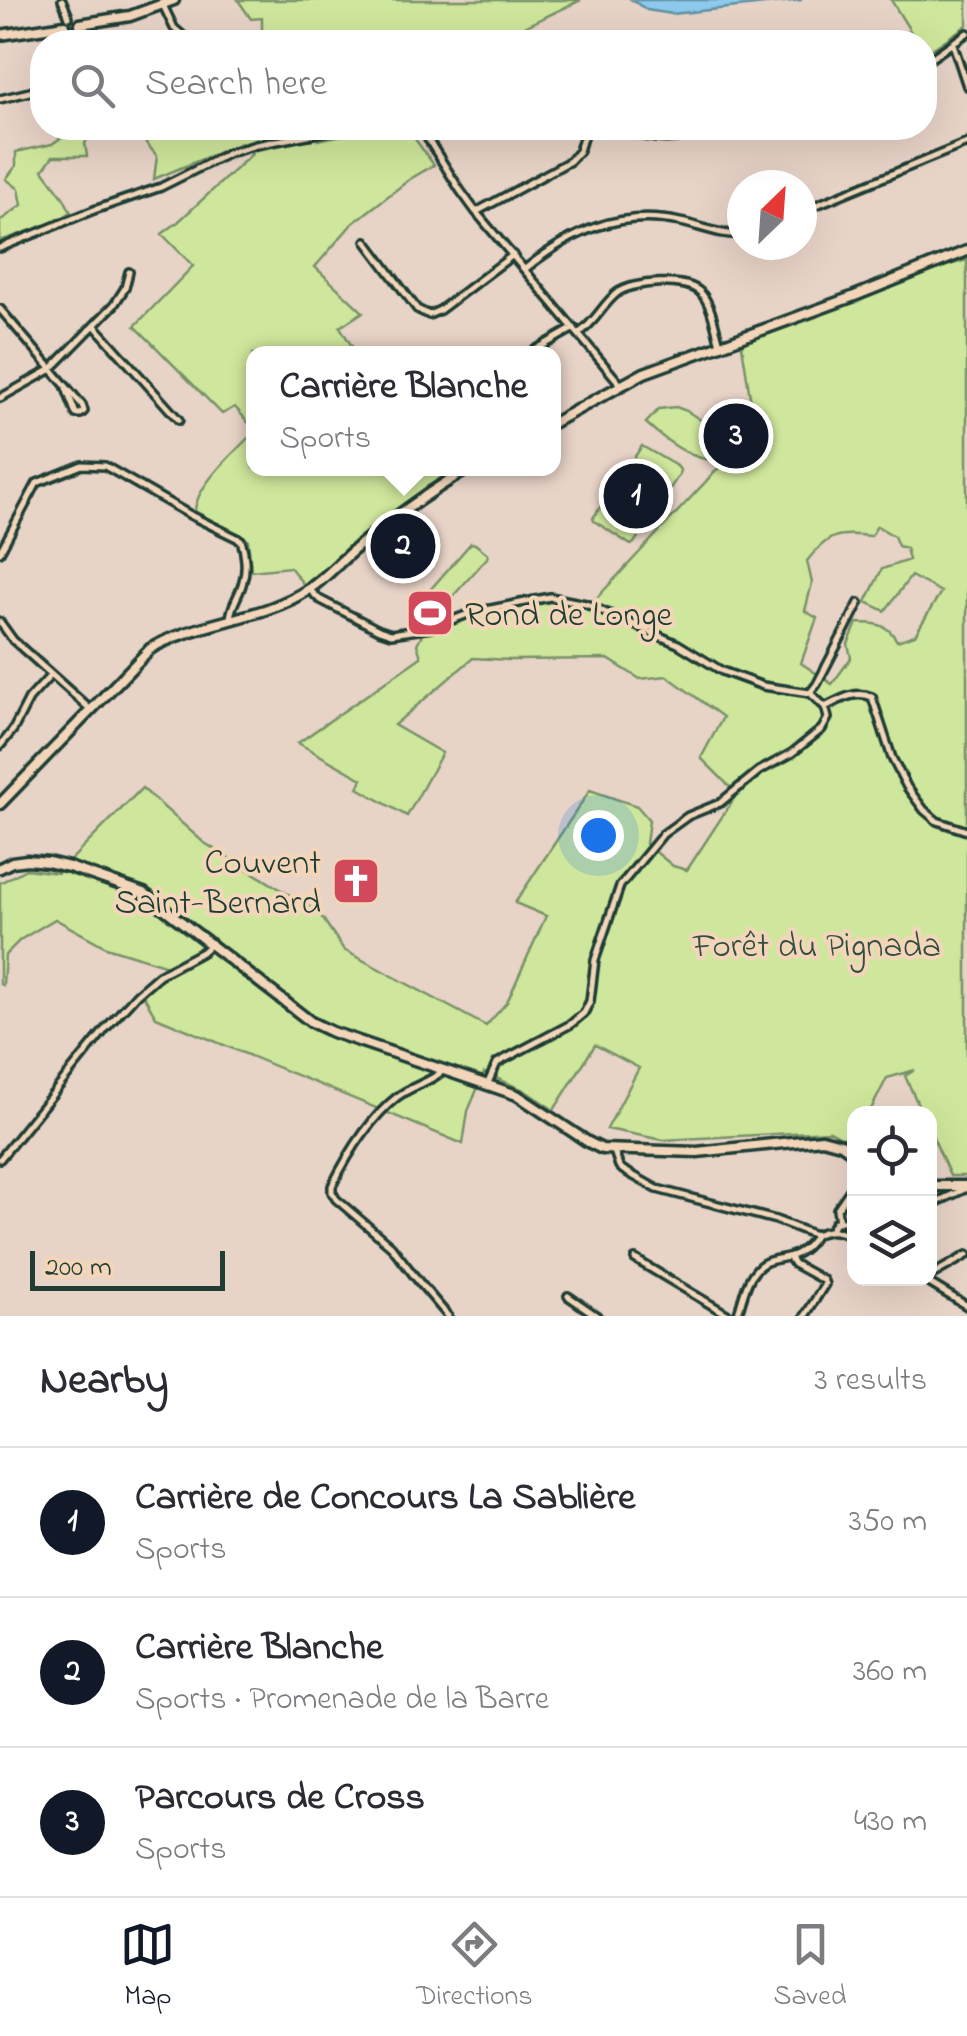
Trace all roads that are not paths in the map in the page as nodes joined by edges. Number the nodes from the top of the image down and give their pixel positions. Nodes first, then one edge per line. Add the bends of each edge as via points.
1 (62, 0) edge
2 (174, 0) edge
3 (163, 4) junction
4 (67, 21) junction
5 (80, 24) junction
6 (67, 30) edge
7 (77, 30) edge
8 (176, 30) edge
9 (967, 34) edge
10 (0, 35) edge
11 (952, 44) junction
12 (937, 54) edge
13 (967, 86) edge
14 (30, 92) edge
15 (0, 99) edge
16 (282, 140) edge
17 (428, 140) edge
18 (582, 140) edge
19 (967, 143) edge
20 (817, 206) edge
21 (476, 212) junction
22 (727, 233) edge
23 (366, 241) dead end
24 (0, 248) edge
25 (967, 250) edge
26 (513, 255) junction
27 (525, 270) junction
28 (129, 272) dead end
29 (0, 309) edge
30 (95, 326) junction
31 (576, 330) junction
32 (720, 344) junction
33 (544, 346) edge
34 (50, 370) junction
35 (621, 386) junction
36 (66, 388) junction
37 (0, 398) edge
38 (561, 419) edge
39 (180, 420) dead end
40 (456, 476) edge
41 (0, 552) edge
42 (309, 589) junction
43 (859, 603) dead end
44 (230, 620) junction
45 (0, 622) edge
46 (50, 675) junction
47 (810, 693) junction
48 (825, 707) junction
49 (90, 710) junction
50 (0, 746) edge
51 (0, 804) edge
52 (967, 832) edge
53 (0, 868) edge
54 (212, 943) junction
55 (444, 1070) junction
56 (487, 1085) junction
57 (847, 1148) edge
58 (614, 1151) junction
59 (0, 1159) edge
60 (937, 1186) edge
61 (967, 1187) edge
62 (847, 1195) edge
63 (937, 1202) edge
64 (847, 1220) edge
65 (839, 1222) junction
66 (831, 1230) junction
67 (815, 1235) junction
68 (847, 1235) edge
69 (967, 1255) edge
70 (790, 1258) junction
71 (634, 1259) dead end
72 (937, 1271) edge
73 (937, 1286) edge
74 (568, 1296) dead end
75 (967, 1306) edge
76 (448, 1316) edge
77 (597, 1316) edge
78 (733, 1316) edge
79 (805, 1316) edge

1 - 4 street
2 - 3 main road
3 - 5 main road
3 - 8 street
4 - 5 main road via 78,18
4 - 6 main road
4 - 10 main road
5 - 7 main road
9 - 11 street
11 - 12 street
11 - 13 street
14 - 15 street
16 - 24 street via 229,153 161,187
17 - 21 street
18 - 21 street via 570,161
19 - 20 street
21 - 26 street
22 - 27 street via 678,221 618,221 571,237
23 - 26 street via 429,315
25 - 32 main road
26 - 27 street
27 - 31 street
28 - 30 street via 125,288
29 - 34 street
30 - 34 street
30 - 39 street
31 - 32 street via 587,328 620,290 686,284 706,300
31 - 33 street
31 - 35 street
32 - 35 main road
34 - 36 street
34 - 37 street
35 - 38 main road
36 - 36 street via 73,411 81,414 82,405
40 - 42 main road
41 - 44 street via 37,483 82,465 105,466 241,540 244,578
42 - 44 main road
42 - 47 street via 391,634 550,597 586,604 722,671
43 - 47 street
44 - 49 main road via 150,649
45 - 46 street
46 - 49 street
46 - 50 street
47 - 48 street
48 - 52 street via 854,694 872,698 907,787 937,821
48 - 56 street via 822,729 792,753 664,834 620,886 584,1013 497,1063
49 - 51 main road
53 - 54 main road via 48,862 124,884
54 - 55 main road via 312,1022
54 - 59 street via 138,994
55 - 56 main road
55 - 76 street via 415,1085 366,1129 332,1192 391,1246
56 - 58 main road
57 - 58 main road via 822,1139 697,1152
58 - 67 street via 630,1176 657,1189
60 - 61 main road
61 - 63 street
62 - 65 street
64 - 65 street
65 - 66 street
66 - 67 street
66 - 68 street
67 - 70 street
69 - 72 street
70 - 78 street via 757,1268
70 - 79 street via 825,1284
71 - 78 street
73 - 75 street
74 - 77 street

